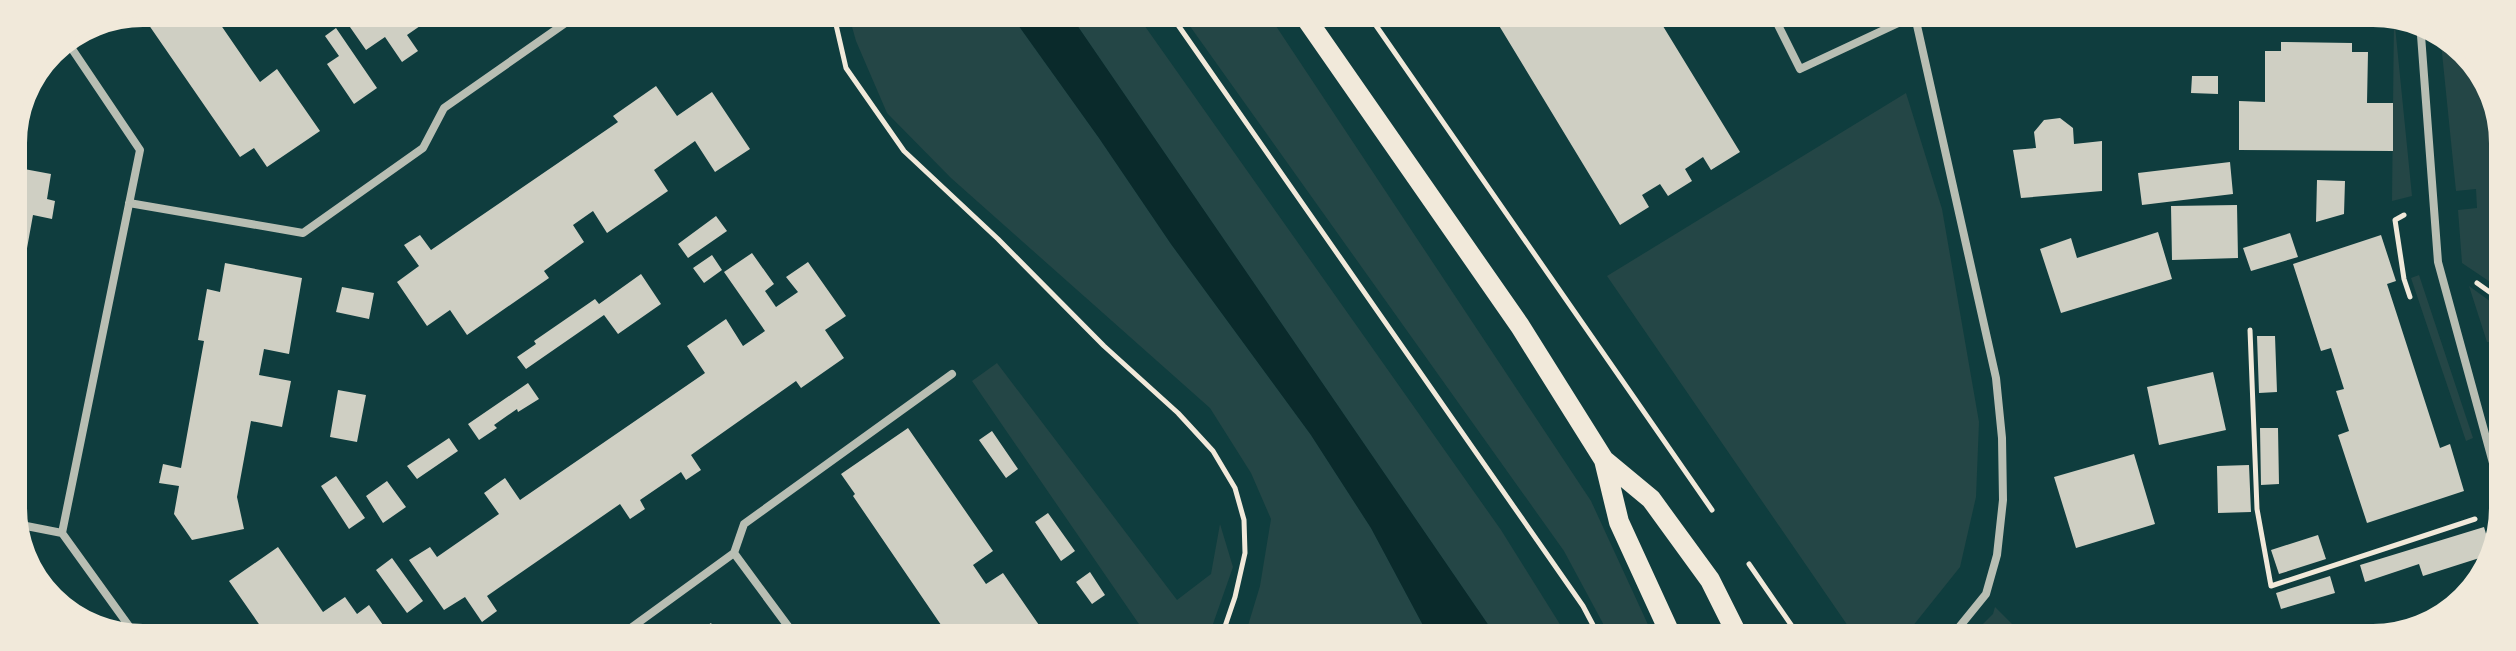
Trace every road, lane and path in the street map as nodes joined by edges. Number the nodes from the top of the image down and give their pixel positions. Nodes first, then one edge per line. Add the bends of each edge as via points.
1 (567, 22) edge
2 (835, 22) edge
3 (1176, 22) edge
4 (1309, 22) edge
5 (1374, 22) edge
6 (1776, 22) edge
7 (1898, 22) edge
8 (1919, 22) edge
9 (2421, 32) edge
10 (71, 47) edge
11 (2433, 199) junction
12 (129, 203) junction
13 (2414, 309) dead end
14 (2250, 330) dead end
15 (952, 374) dead end
16 (1604, 460) junction
17 (2494, 467) edge
18 (1713, 511) dead end
19 (2482, 517) dead end
20 (24, 525) edge
21 (62, 533) junction
22 (734, 553) junction
23 (1749, 564) dead end
24 (130, 628) edge
25 (630, 629) edge
26 (790, 629) edge
27 (1224, 629) edge
28 (1595, 629) edge
29 (1668, 629) edge
30 (1734, 629) edge
31 (1794, 629) edge
32 (1958, 629) edge

1 - 12 street via 444,108 423,148 303,233
2 - 27 path via 846,68 904,151 1213,451 1235,488 1244,531 1245,553
3 - 28 path
4 - 16 main road via 1520,326
5 - 18 path
6 - 7 street via 1800,69
8 - 32 street via 1996,378 2002,438 1997,555 1986,594
9 - 11 street
10 - 12 street via 140,150
11 - 13 path via 2395,220
11 - 17 street via 2438,262
12 - 21 street
14 - 19 path via 2257,509 2271,586
15 - 22 street via 744,524
16 - 29 main road via 1619,522
16 - 30 main road via 1651,499 1710,580
20 - 21 street
21 - 24 street
22 - 25 street
22 - 26 street
23 - 31 path

